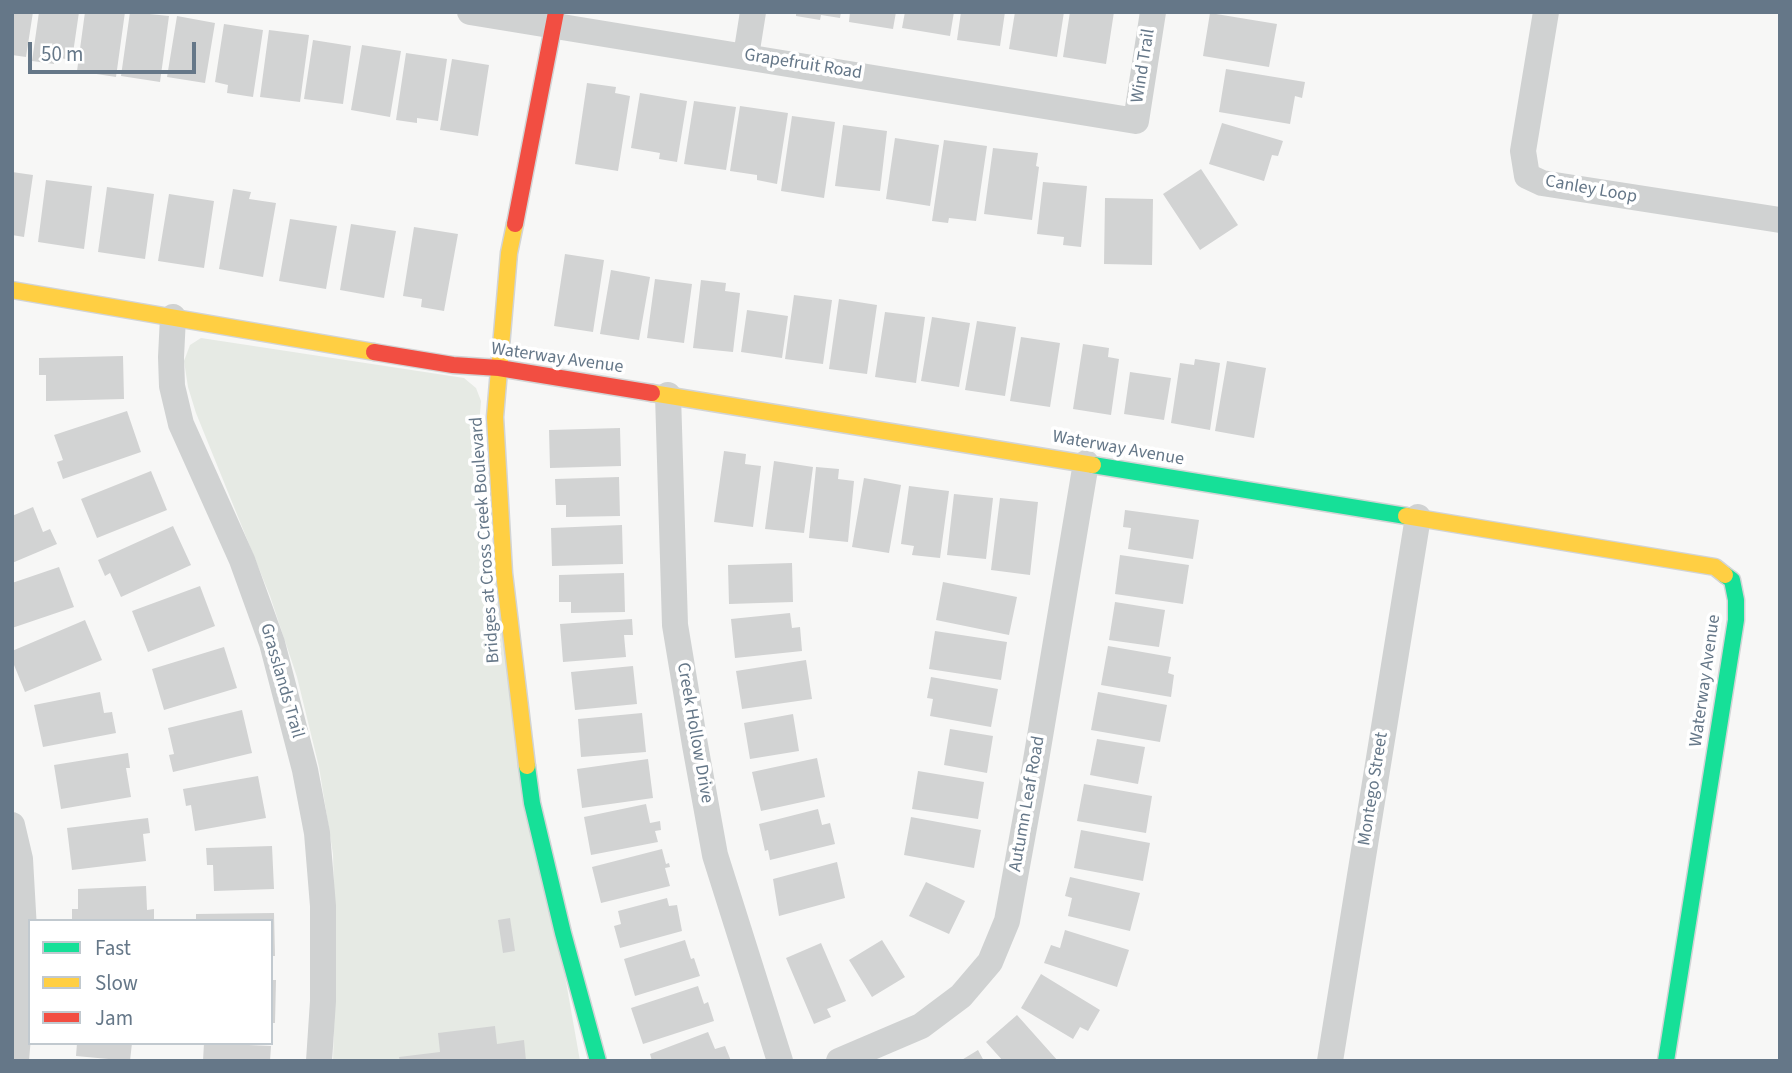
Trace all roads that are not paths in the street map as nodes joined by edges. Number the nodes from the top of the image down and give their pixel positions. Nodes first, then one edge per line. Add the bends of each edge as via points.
1 (470, 12) edge
2 (753, 12) edge
3 (1153, 12) edge
4 (1546, 12) edge
5 (554, 20) edge
6 (746, 56) junction
7 (1136, 121) joint
8 (1780, 220) edge
9 (12, 290) edge
10 (173, 317) junction
11 (499, 368) junction
12 (668, 395) junction
13 (1086, 463) junction
14 (1418, 517) junction
15 (12, 825) edge
16 (16, 1061) edge
17 (319, 1061) edge
18 (598, 1061) edge
19 (780, 1061) edge
20 (839, 1061) edge
21 (1330, 1061) edge
22 (1666, 1061) edge

1 - 5 street, Grapefruit Road
2 - 6 street
3 - 7 street, Wind Trail
4 - 8 street, Canley Loop via 1523,151 1527,176 1542,183
5 - 6 street, Grapefruit Road
5 - 11 street, Bridges at Cross Creek Boulevard via 509,253
6 - 7 street, Grapefruit Road
9 - 10 street, Waterway Avenue
10 - 11 street, Waterway Avenue via 453,365
10 - 17 street, Grasslands Trail via 172,386 181,424 242,560 272,642 305,770 317,833 323,906
11 - 12 street, Waterway Avenue
11 - 18 street, Bridges at Cross Creek Boulevard via 495,417 504,573 532,803
12 - 13 street, Waterway Avenue
12 - 19 street, Creek Hollow Drive via 675,625 695,745 715,855
13 - 14 street, Waterway Avenue
13 - 20 street, Autumn Leaf Road via 1007,921 990,962 961,996 921,1026
14 - 21 street, Montego Street
14 - 22 street, Waterway Avenue via 1715,567 1732,580 1736,620
15 - 16 street via 20,859 26,947

